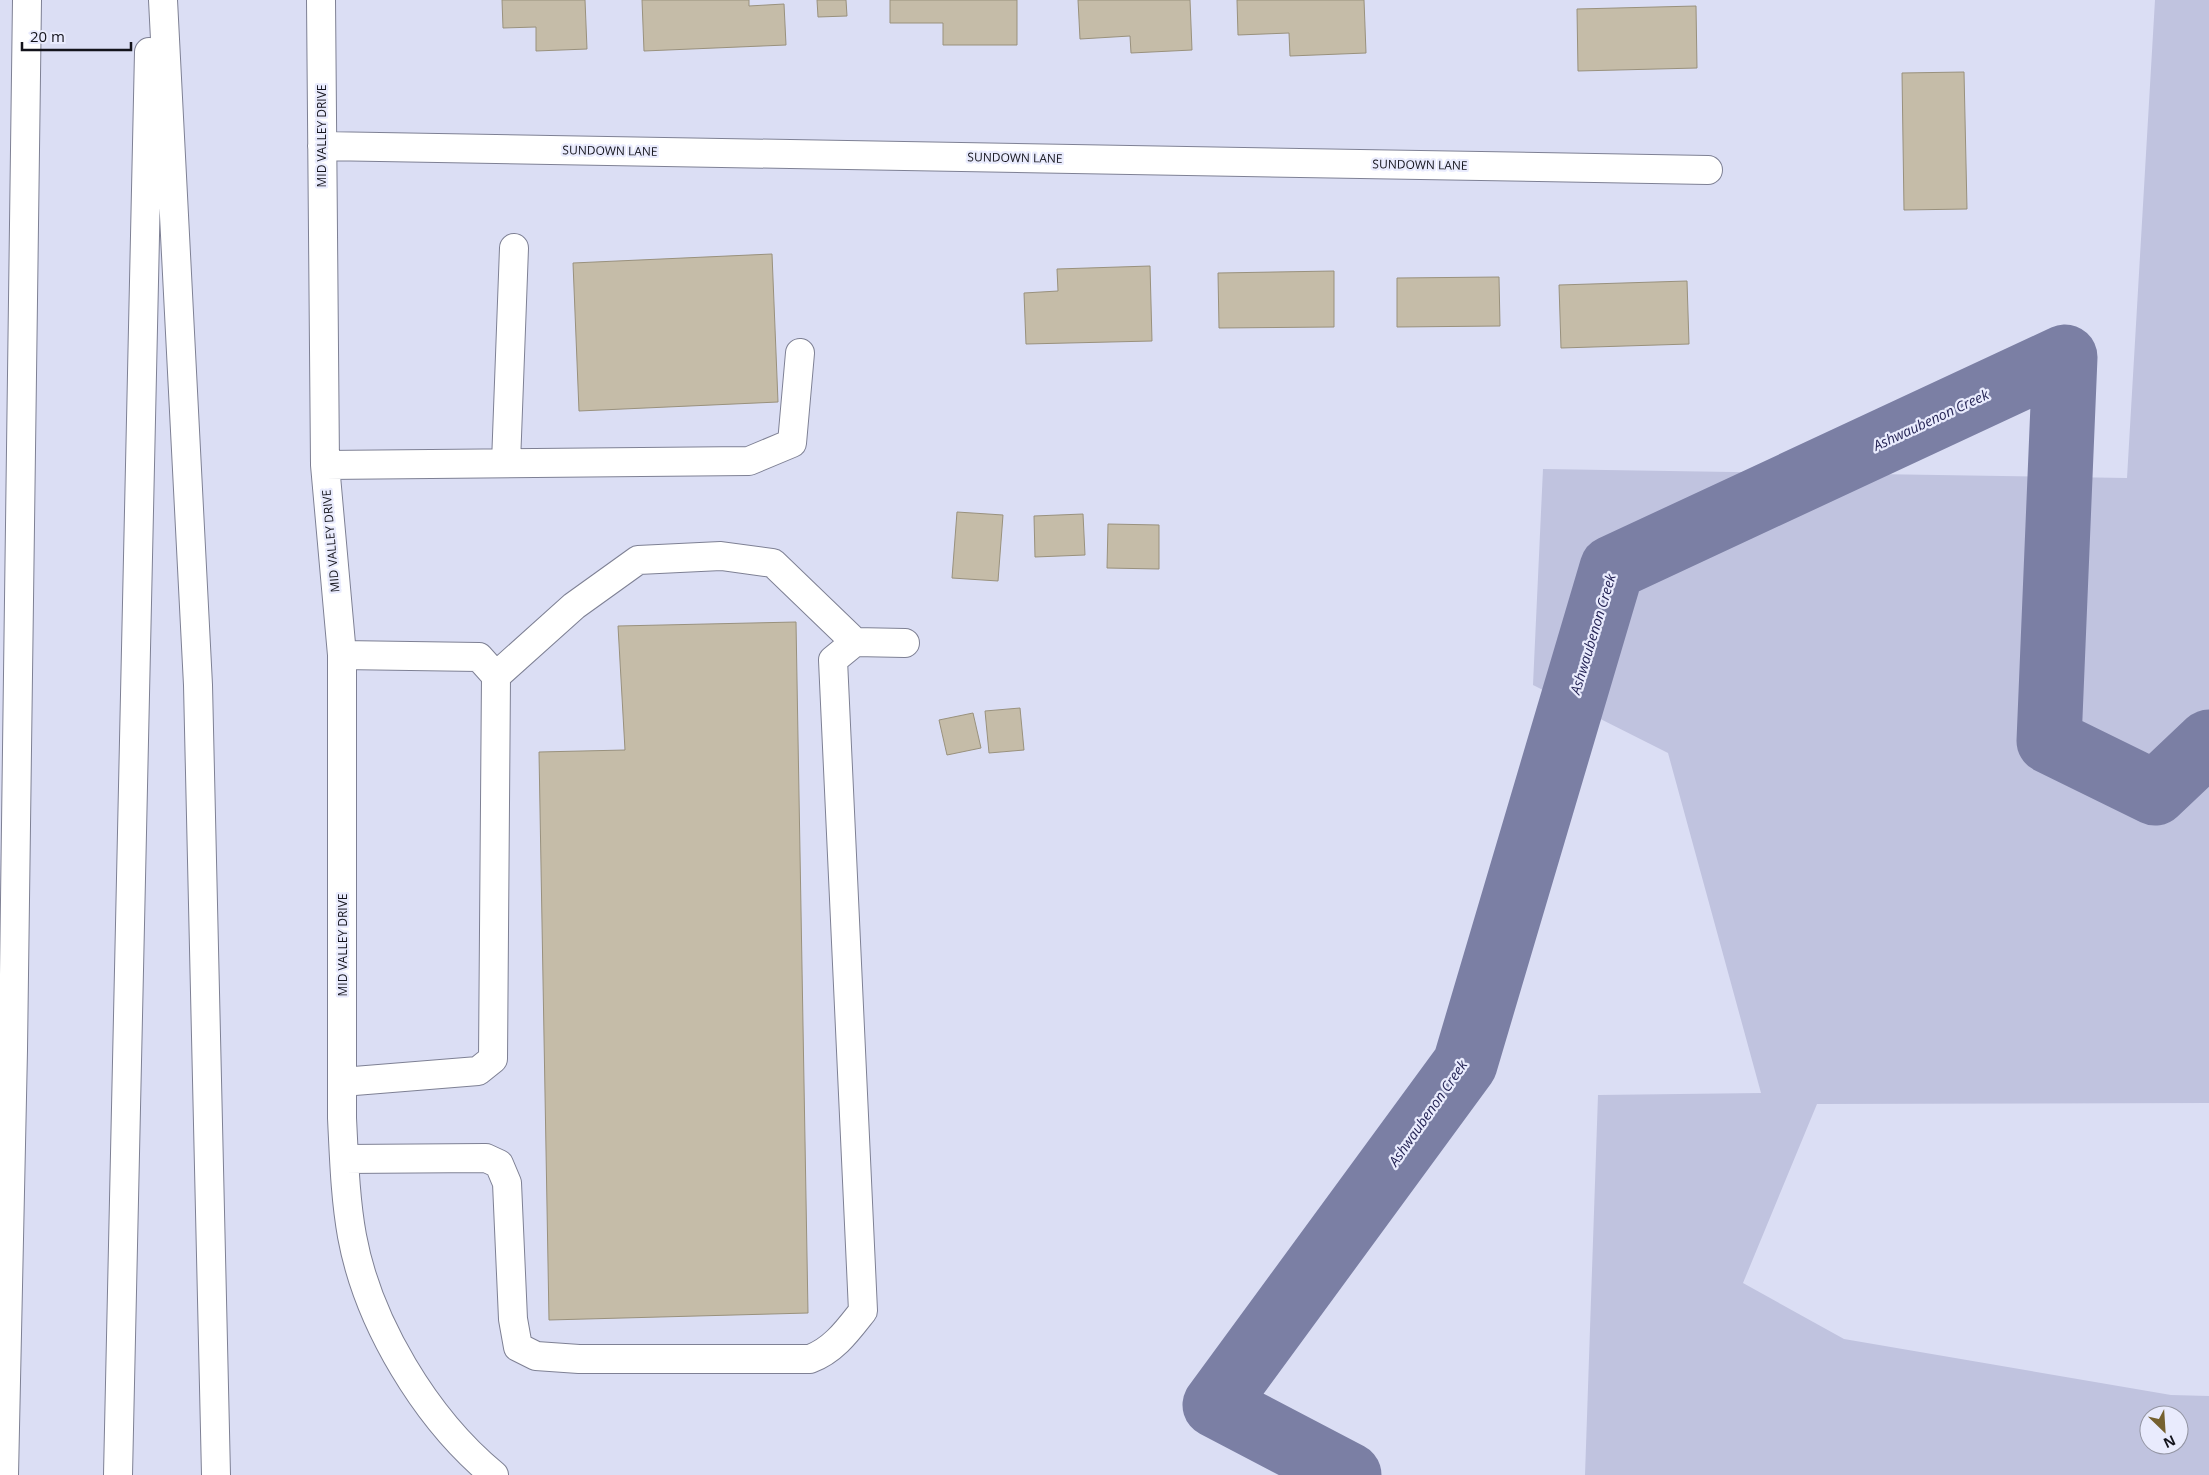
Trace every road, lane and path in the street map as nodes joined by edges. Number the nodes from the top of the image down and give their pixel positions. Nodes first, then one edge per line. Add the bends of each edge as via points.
1 (27, 0) edge
2 (150, 0) edge
3 (163, 0) edge
4 (321, 0) edge
5 (322, 146) junction
6 (1708, 170) dead end
7 (514, 248) dead end
8 (800, 353) dead end
9 (506, 463) junction
10 (325, 465) junction
11 (855, 642) junction
12 (905, 643) dead end
13 (342, 655) junction
14 (496, 676) junction
15 (342, 1082) junction
16 (344, 1159) junction
17 (4, 1475) edge
18 (118, 1475) edge
19 (216, 1475) edge
20 (494, 1475) edge

1 - 17 main road
2 - 18 main road
3 - 19 main road via 198,685
4 - 5 main road, MID VALLEY DRIVE
5 - 6 main road, SUNDOWN LANE
5 - 10 main road, MID VALLEY DRIVE
7 - 9 main road
8 - 9 main road via 792,443 749,461
9 - 10 main road
10 - 13 main road, MID VALLEY DRIVE
11 - 12 main road
11 - 14 main road via 773,563 721,556 638,560 574,606
11 - 16 main road via 833,660 863,1311 839,1340 810,1359 579,1359 536,1356 518,1347 512,1319 507,1183 499,1164 486,1158
13 - 14 main road via 479,656
13 - 15 main road, MID VALLEY DRIVE
14 - 15 main road via 493,1059 478,1071
15 - 16 main road, MID VALLEY DRIVE
16 - 20 main road, MID VALLEY DRIVE via 352,1237 364,1282 381,1324 423,1396 454,1436

